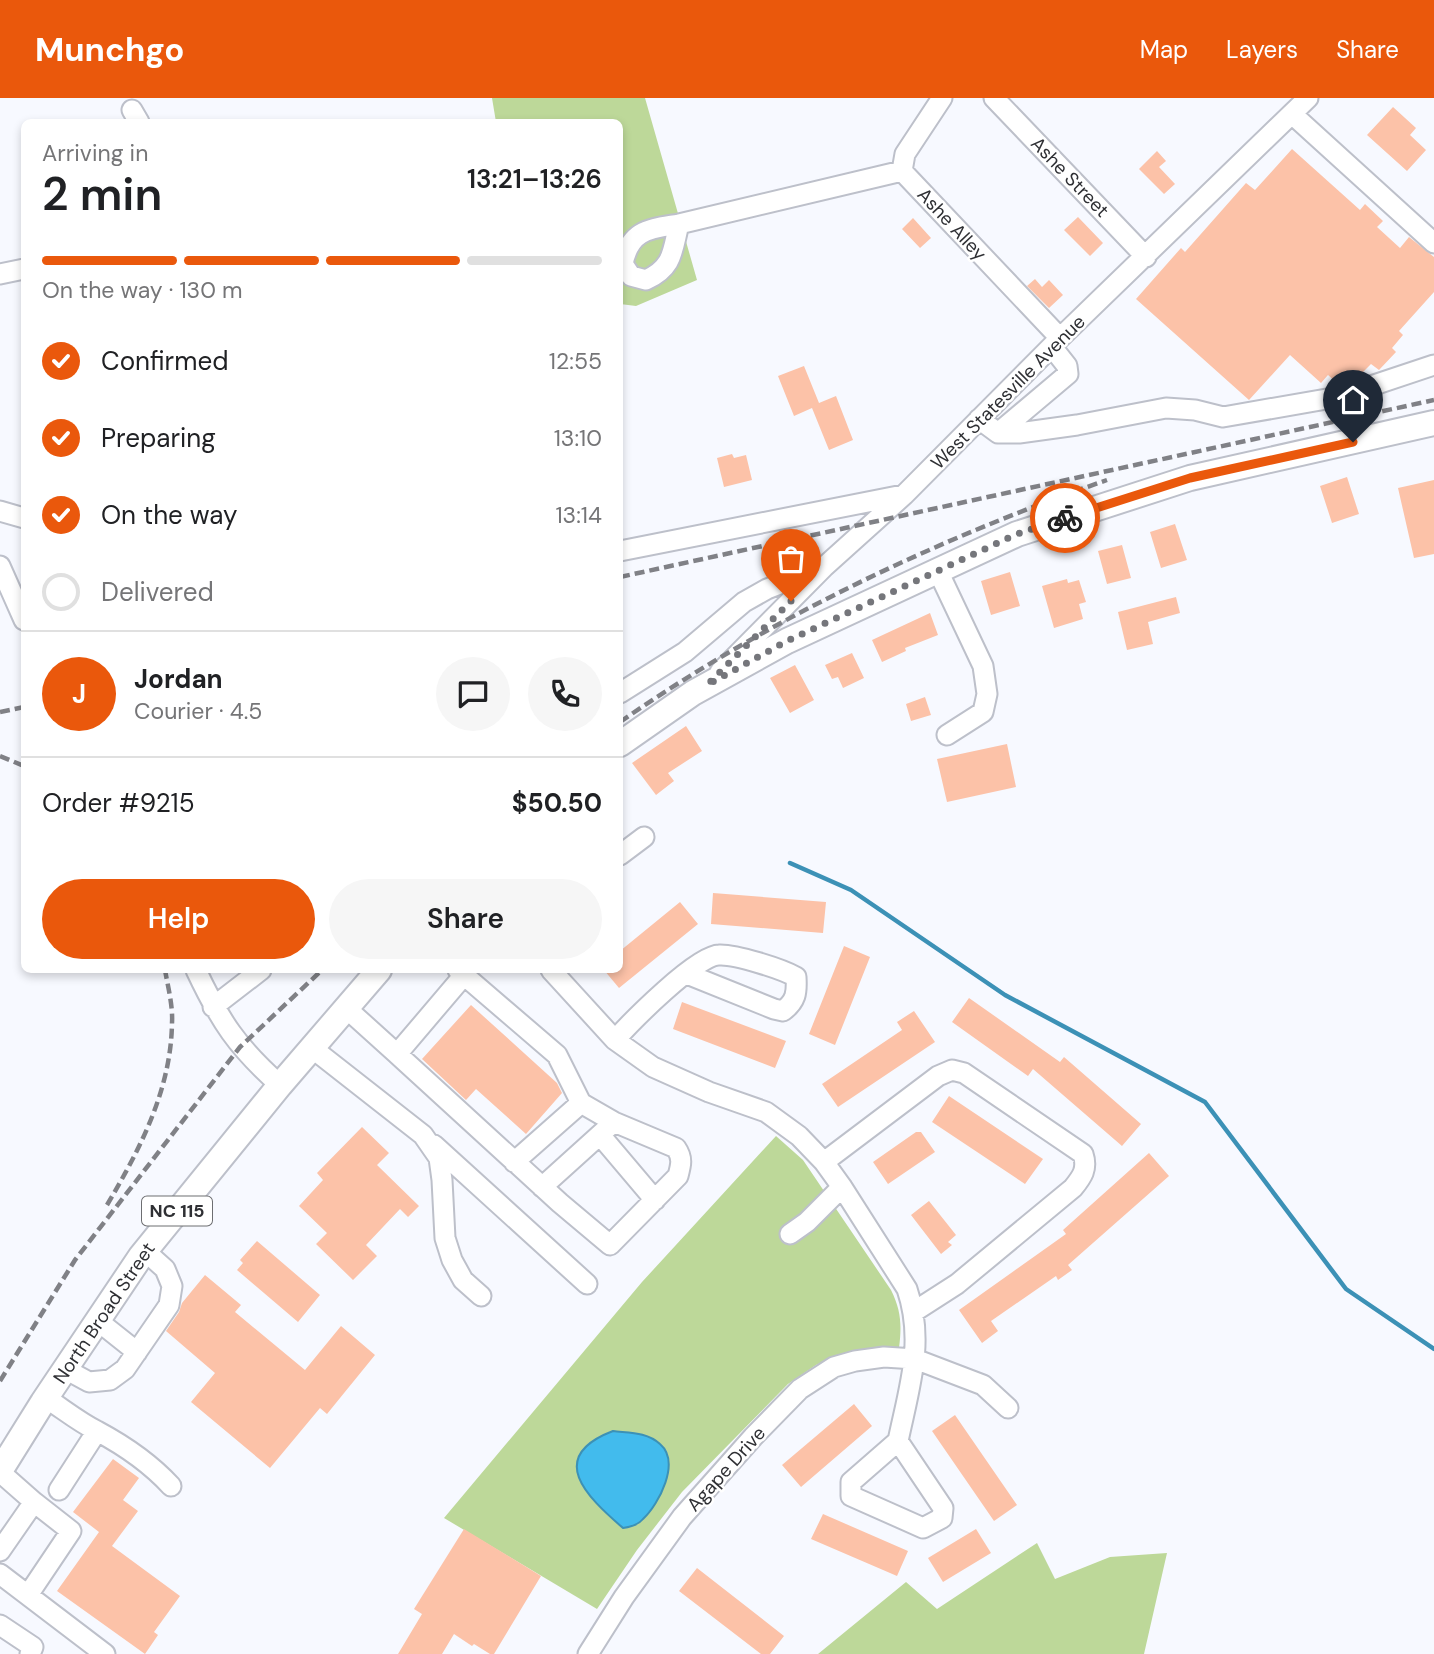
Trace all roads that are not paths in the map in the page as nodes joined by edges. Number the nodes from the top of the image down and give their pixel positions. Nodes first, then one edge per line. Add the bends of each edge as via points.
1 (942, 98) edge
2 (994, 98) edge
3 (1308, 98) edge
4 (1292, 114) junction
5 (902, 171) junction
6 (679, 224) dead end
7 (1434, 243) edge
8 (1146, 257) junction
9 (21, 270) edge
10 (0, 274) edge
11 (1056, 343) junction
12 (1434, 365) edge
13 (979, 419) junction
14 (1434, 423) edge
15 (999, 433) junction
16 (904, 495) junction
17 (0, 511) edge
18 (21, 517) edge
19 (623, 550) edge
20 (0, 566) edge
21 (824, 567) junction
22 (938, 571) junction
23 (21, 613) edge
24 (707, 685) junction
25 (623, 692) edge
26 (947, 736) dead end
27 (623, 742) edge
28 (644, 837) dead end
29 (623, 853) edge
30 (197, 973) edge
31 (257, 973) edge
32 (376, 973) edge
33 (461, 973) edge
34 (463, 973) edge
35 (554, 973) edge
36 (687, 974) junction
37 (214, 1007) junction
38 (346, 1008) junction
39 (615, 1040) junction
40 (312, 1048) junction
41 (397, 1054) junction
42 (281, 1085) junction
43 (581, 1102) junction
44 (607, 1128) junction
45 (423, 1135) junction
46 (514, 1162) junction
47 (824, 1162) junction
48 (542, 1187) junction
49 (842, 1187) junction
50 (655, 1200) junction
51 (790, 1234) dead end
52 (145, 1251) junction
53 (587, 1284) dead end
54 (481, 1296) dead end
55 (915, 1311) junction
56 (98, 1321) junction
57 (136, 1352) junction
58 (915, 1359) junction
59 (65, 1369) junction
60 (46, 1398) junction
61 (1008, 1408) dead end
62 (97, 1431) junction
63 (898, 1441) junction
64 (0, 1471) edge
65 (172, 1486) dead end
66 (59, 1490) dead end
67 (34, 1502) junction
68 (0, 1551) edge
69 (0, 1574) edge
70 (28, 1595) junction
71 (0, 1625) edge
72 (30, 1654) edge
73 (105, 1654) edge
74 (588, 1654) edge

1 - 5 street, Ashe Alley via 905,154
2 - 8 street, Ashe Street
3 - 4 street, West Statesville Avenue
4 - 7 street
4 - 8 street, West Statesville Avenue
5 - 6 street
5 - 11 street, Ashe Alley
8 - 11 street, West Statesville Avenue
9 - 10 street
11 - 13 street, West Statesville Avenue
11 - 15 street, Ashe Alley via 1069,374
12 - 15 street via 1338,397 1223,417 1166,408 1077,425
13 - 15 street
13 - 16 street, West Statesville Avenue
14 - 22 main road via 1190,478 1017,534
16 - 19 street
16 - 21 street, West Statesville Avenue
17 - 18 street
20 - 23 street
21 - 24 street, West Statesville Avenue
21 - 25 street via 744,602 685,652
22 - 24 main road via 787,641
22 - 26 street via 983,666 987,694 983,712
24 - 27 main road
28 - 29 street
30 - 37 street
31 - 37 street
32 - 38 main road, North Broad Street / NC 115
33 - 41 street
34 - 43 street via 557,1055
35 - 39 street
36 - 36 street via 719,955 781,969 796,977 797,994 783,1011
36 - 39 street via 638,1014
37 - 42 street via 240,1047
38 - 40 main road, North Broad Street / NC 115
38 - 41 street
39 - 47 street via 653,1067 766,1112
40 - 42 main road, North Broad Street / NC 115
40 - 45 street
41 - 46 street
42 - 52 main road, North Broad Street / NC 115
43 - 44 street
43 - 46 street
44 - 48 street
44 - 50 street
44 - 50 street via 676,1148 681,1162 678,1176
45 - 53 street
45 - 54 street via 439,1157 445,1238 452,1260 463,1280
46 - 48 street
47 - 49 street
47 - 55 street via 952,1070 964,1073 1083,1154 1083,1175 1073,1188 957,1284
48 - 50 street via 610,1245
49 - 51 street
49 - 55 street via 907,1289
52 - 56 main road, North Broad Street / NC 115
52 - 57 street via 165,1269 172,1286 169,1305
55 - 58 street
56 - 57 street
56 - 59 main road, North Broad Street / NC 115
57 - 59 street via 110,1380 89,1382
58 - 61 street, Agape Drive via 983,1385
58 - 63 street
58 - 74 street, Agape Drive via 855,1361 834,1367 800,1389 682,1517
59 - 60 main road, North Broad Street / NC 115
60 - 62 street
60 - 64 main road, North Broad Street / NC 115
62 - 65 street via 127,1447
62 - 66 street
63 - 63 street via 943,1508 942,1518 923,1528 851,1496 851,1482
64 - 67 street
67 - 68 street
67 - 70 street via 71,1531
69 - 70 street
70 - 73 street
71 - 72 street via 33,1647

